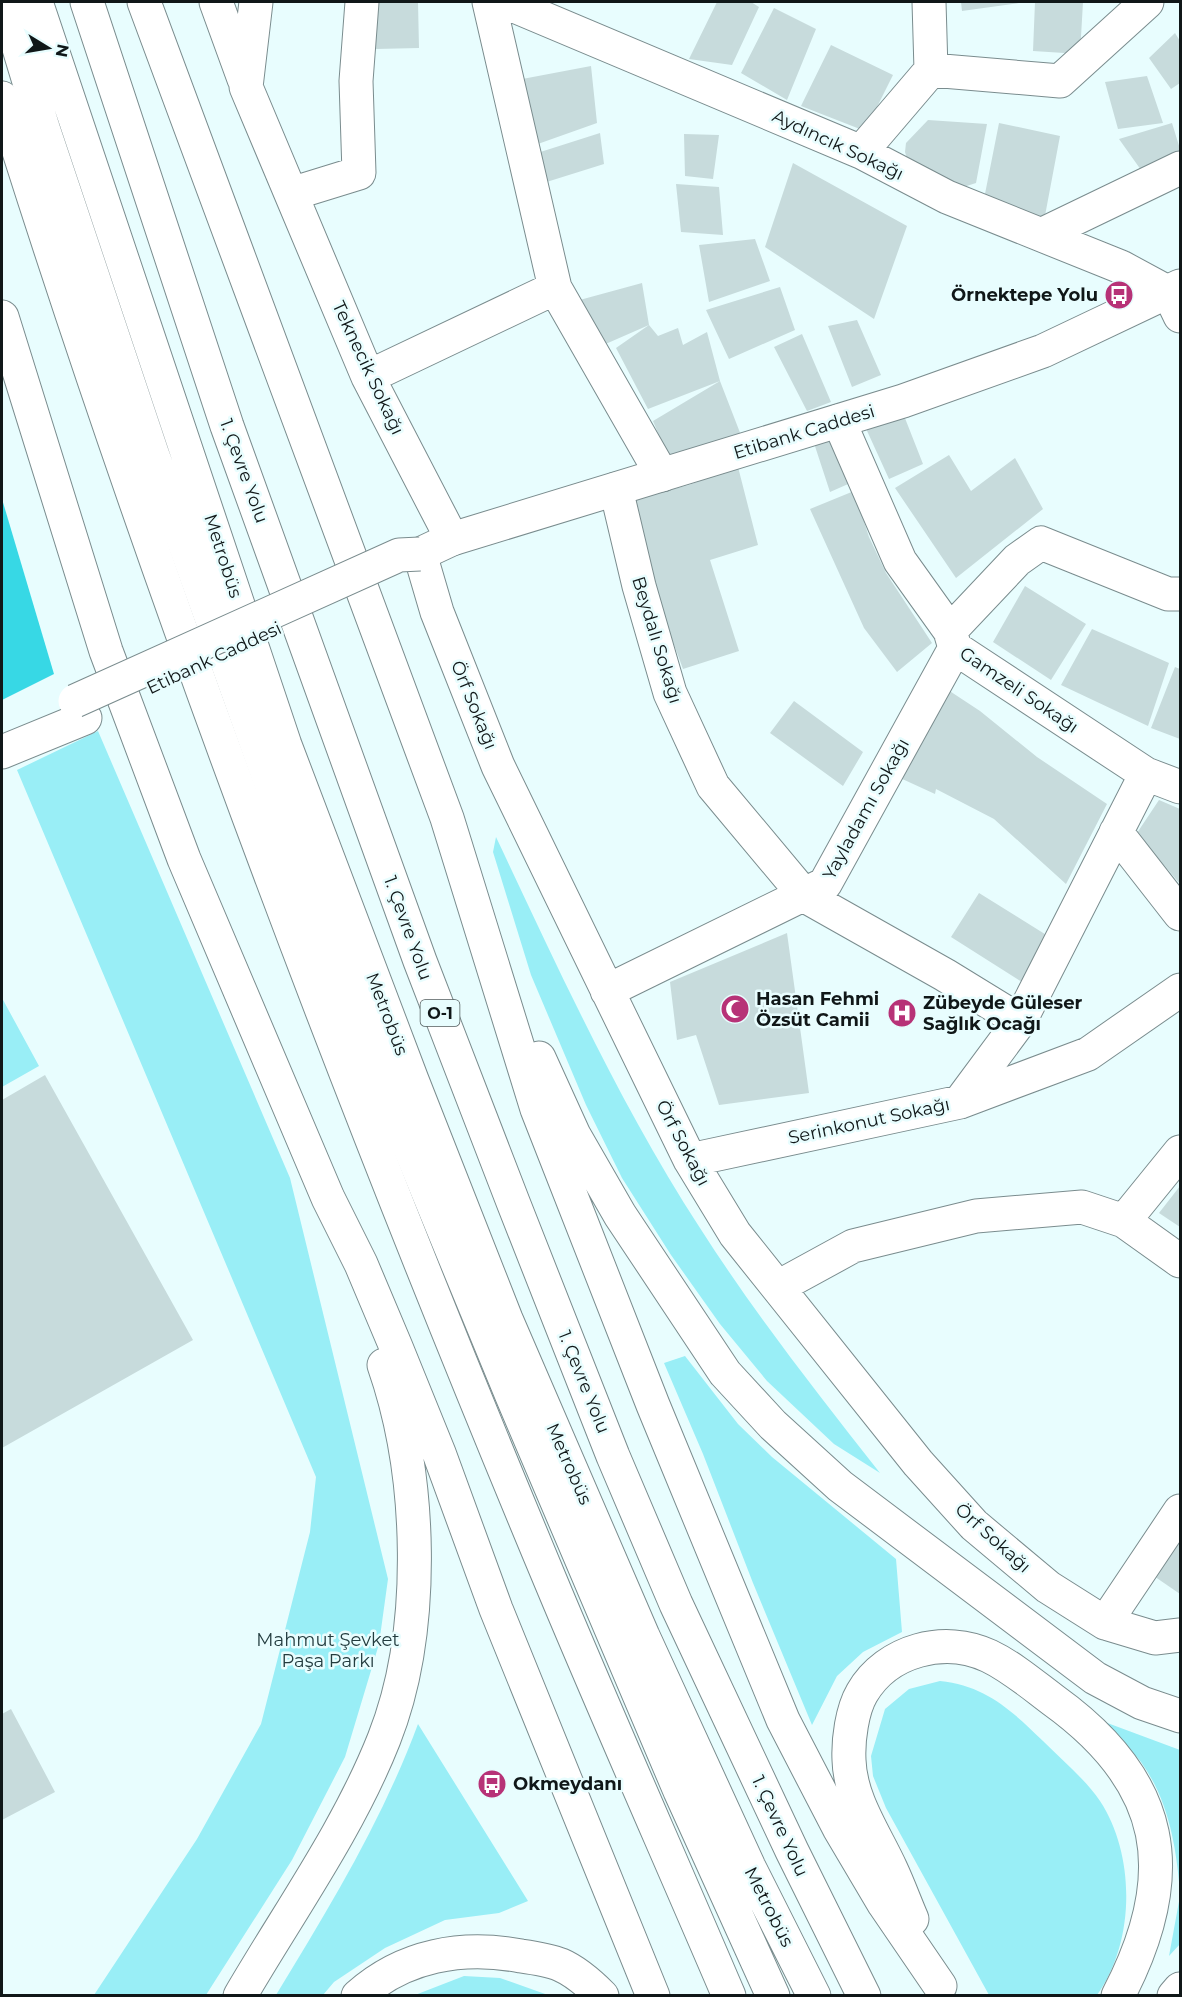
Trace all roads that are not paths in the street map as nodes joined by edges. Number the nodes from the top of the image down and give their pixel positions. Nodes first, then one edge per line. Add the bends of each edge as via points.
1 (5, 2) edge
2 (36, 2) edge
3 (87, 2) edge
4 (144, 2) edge
5 (216, 2) edge
6 (256, 2) edge
7 (362, 2) edge
8 (489, 2) edge
9 (505, 2) edge
10 (929, 2) edge
11 (1147, 2) edge
12 (931, 70) junction
13 (246, 87) junction
14 (2, 98) edge
15 (861, 152) junction
16 (1180, 168) edge
17 (291, 194) junction
18 (1043, 234) junction
19 (555, 288) junction
20 (1177, 298) edge
21 (2, 317) edge
22 (368, 376) junction
23 (839, 421) junction
24 (662, 475) junction
25 (616, 489) junction
26 (452, 539) junction
27 (420, 554) junction
28 (1180, 594) edge
29 (952, 639) junction
30 (80, 709) junction
31 (2, 730) edge
32 (2, 752) edge
33 (1146, 774) junction
34 (1180, 787) edge
35 (1116, 832) junction
36 (805, 896) junction
37 (1180, 914) edge
38 (1180, 990) edge
39 (607, 992) junction
40 (505, 1005) junction
41 (1020, 1021) junction
42 (960, 1102) junction
43 (1180, 1152) edge
44 (690, 1160) junction
45 (328, 1198) junction
46 (1124, 1221) junction
47 (1180, 1261) edge
48 (778, 1287) junction
49 (1180, 1511) edge
50 (1106, 1623) junction
51 (1180, 1635) edge
52 (1180, 1716) edge
53 (1180, 1989) edge
54 (943, 1990) edge
55 (240, 1995) edge
56 (358, 1995) edge
57 (602, 1995) edge
58 (652, 1995) edge
59 (729, 1995) edge
60 (773, 1995) edge
61 (814, 1995) edge
62 (864, 1995) edge
63 (1118, 1995) edge
64 (1174, 1995) edge

1 - 60 main road, Metrobüs via 152,453 348,998 516,1407 680,1791
2 - 61 main road, Metrobüs via 285,745 412,1080 506,1319 643,1636 749,1867
3 - 62 main road, 1. Çevre Yolu / O-1 via 227,426 420,962 513,1202 676,1605
4 - 40 main road via 423,751
5 - 13 main road, Teknecik Sokağı
6 - 13 main road
7 - 17 main road via 356,81 359,173
8 - 19 main road
9 - 15 main road, Aydıncık Sokağı
10 - 12 main road
11 - 12 main road via 1060,81
12 - 15 main road
13 - 17 main road, Teknecik Sokağı
14 - 59 main road via 77,335 292,932 432,1292
15 - 18 main road, Aydıncık Sokağı via 947,197
16 - 18 main road
17 - 22 main road, Teknecik Sokağı
18 - 20 main road, Aydıncık Sokağı via 1121,267
19 - 22 main road
19 - 24 main road
20 - 23 main road, Etibank Caddesi via 1043,351
21 - 45 main road via 110,662 184,859
22 - 26 main road, Teknecik Sokağı
23 - 24 main road, Etibank Caddesi
23 - 29 main road, Gamzeli Sokağı via 900,561
24 - 25 main road, Etibank Caddesi
25 - 26 main road, Etibank Caddesi
25 - 36 main road, Beydalı Sokağı via 670,693 713,786
26 - 27 main road, Etibank Caddesi
27 - 30 main road, Etibank Caddesi via 406,569
27 - 39 main road, Örf Sokağı via 437,612 498,766
28 - 29 main road, Yayladamı Sokağı via 1168,594 1041,543 1017,560
29 - 33 main road, Gamzeli Sokağı
29 - 36 main road, Yayladamı Sokağı via 825,884
30 - 31 main road, Etibank Caddesi
30 - 32 main road, Etibank Caddesi
33 - 34 main road, Gamzeli Sokağı
33 - 35 main road, Serinkonut Sokağı
35 - 37 main road
35 - 41 main road, Serinkonut Sokağı
36 - 39 main road, Yayladamı Sokağı
36 - 41 main road
38 - 42 main road via 1088,1054
39 - 44 main road, Örf Sokağı
40 - 52 main road via 534,1047 574,1135 620,1215 725,1372 773,1425 840,1485 1095,1678
40 - 54 main road via 537,1109 602,1277 783,1720 861,1866
41 - 42 main road, Serinkonut Sokağı
42 - 44 main road, Serinkonut Sokağı
43 - 46 main road
44 - 48 main road, Örf Sokağı via 735,1234
45 - 55 main road via 391,1385 403,1444 412,1514 415,1585 410,1634 401,1686 385,1738 364,1785
45 - 58 main road via 361,1264 413,1389 496,1609
46 - 47 main road
46 - 48 main road via 1083,1207 976,1216 853,1246
48 - 50 main road, Örf Sokağı via 918,1463 974,1526 1048,1587
49 - 50 main road
50 - 51 main road via 1155,1638
53 - 64 main road
54 - 63 main road via 862,1810 852,1784 849,1759 852,1723 862,1694 896,1659 913,1651 940,1647 965,1648 989,1656 1060,1705 1123,1762 1144,1795 1157,1832 1160,1875 1155,1914 1139,1962
56 - 57 main road via 376,1980 416,1961 449,1952 492,1950 562,1966

